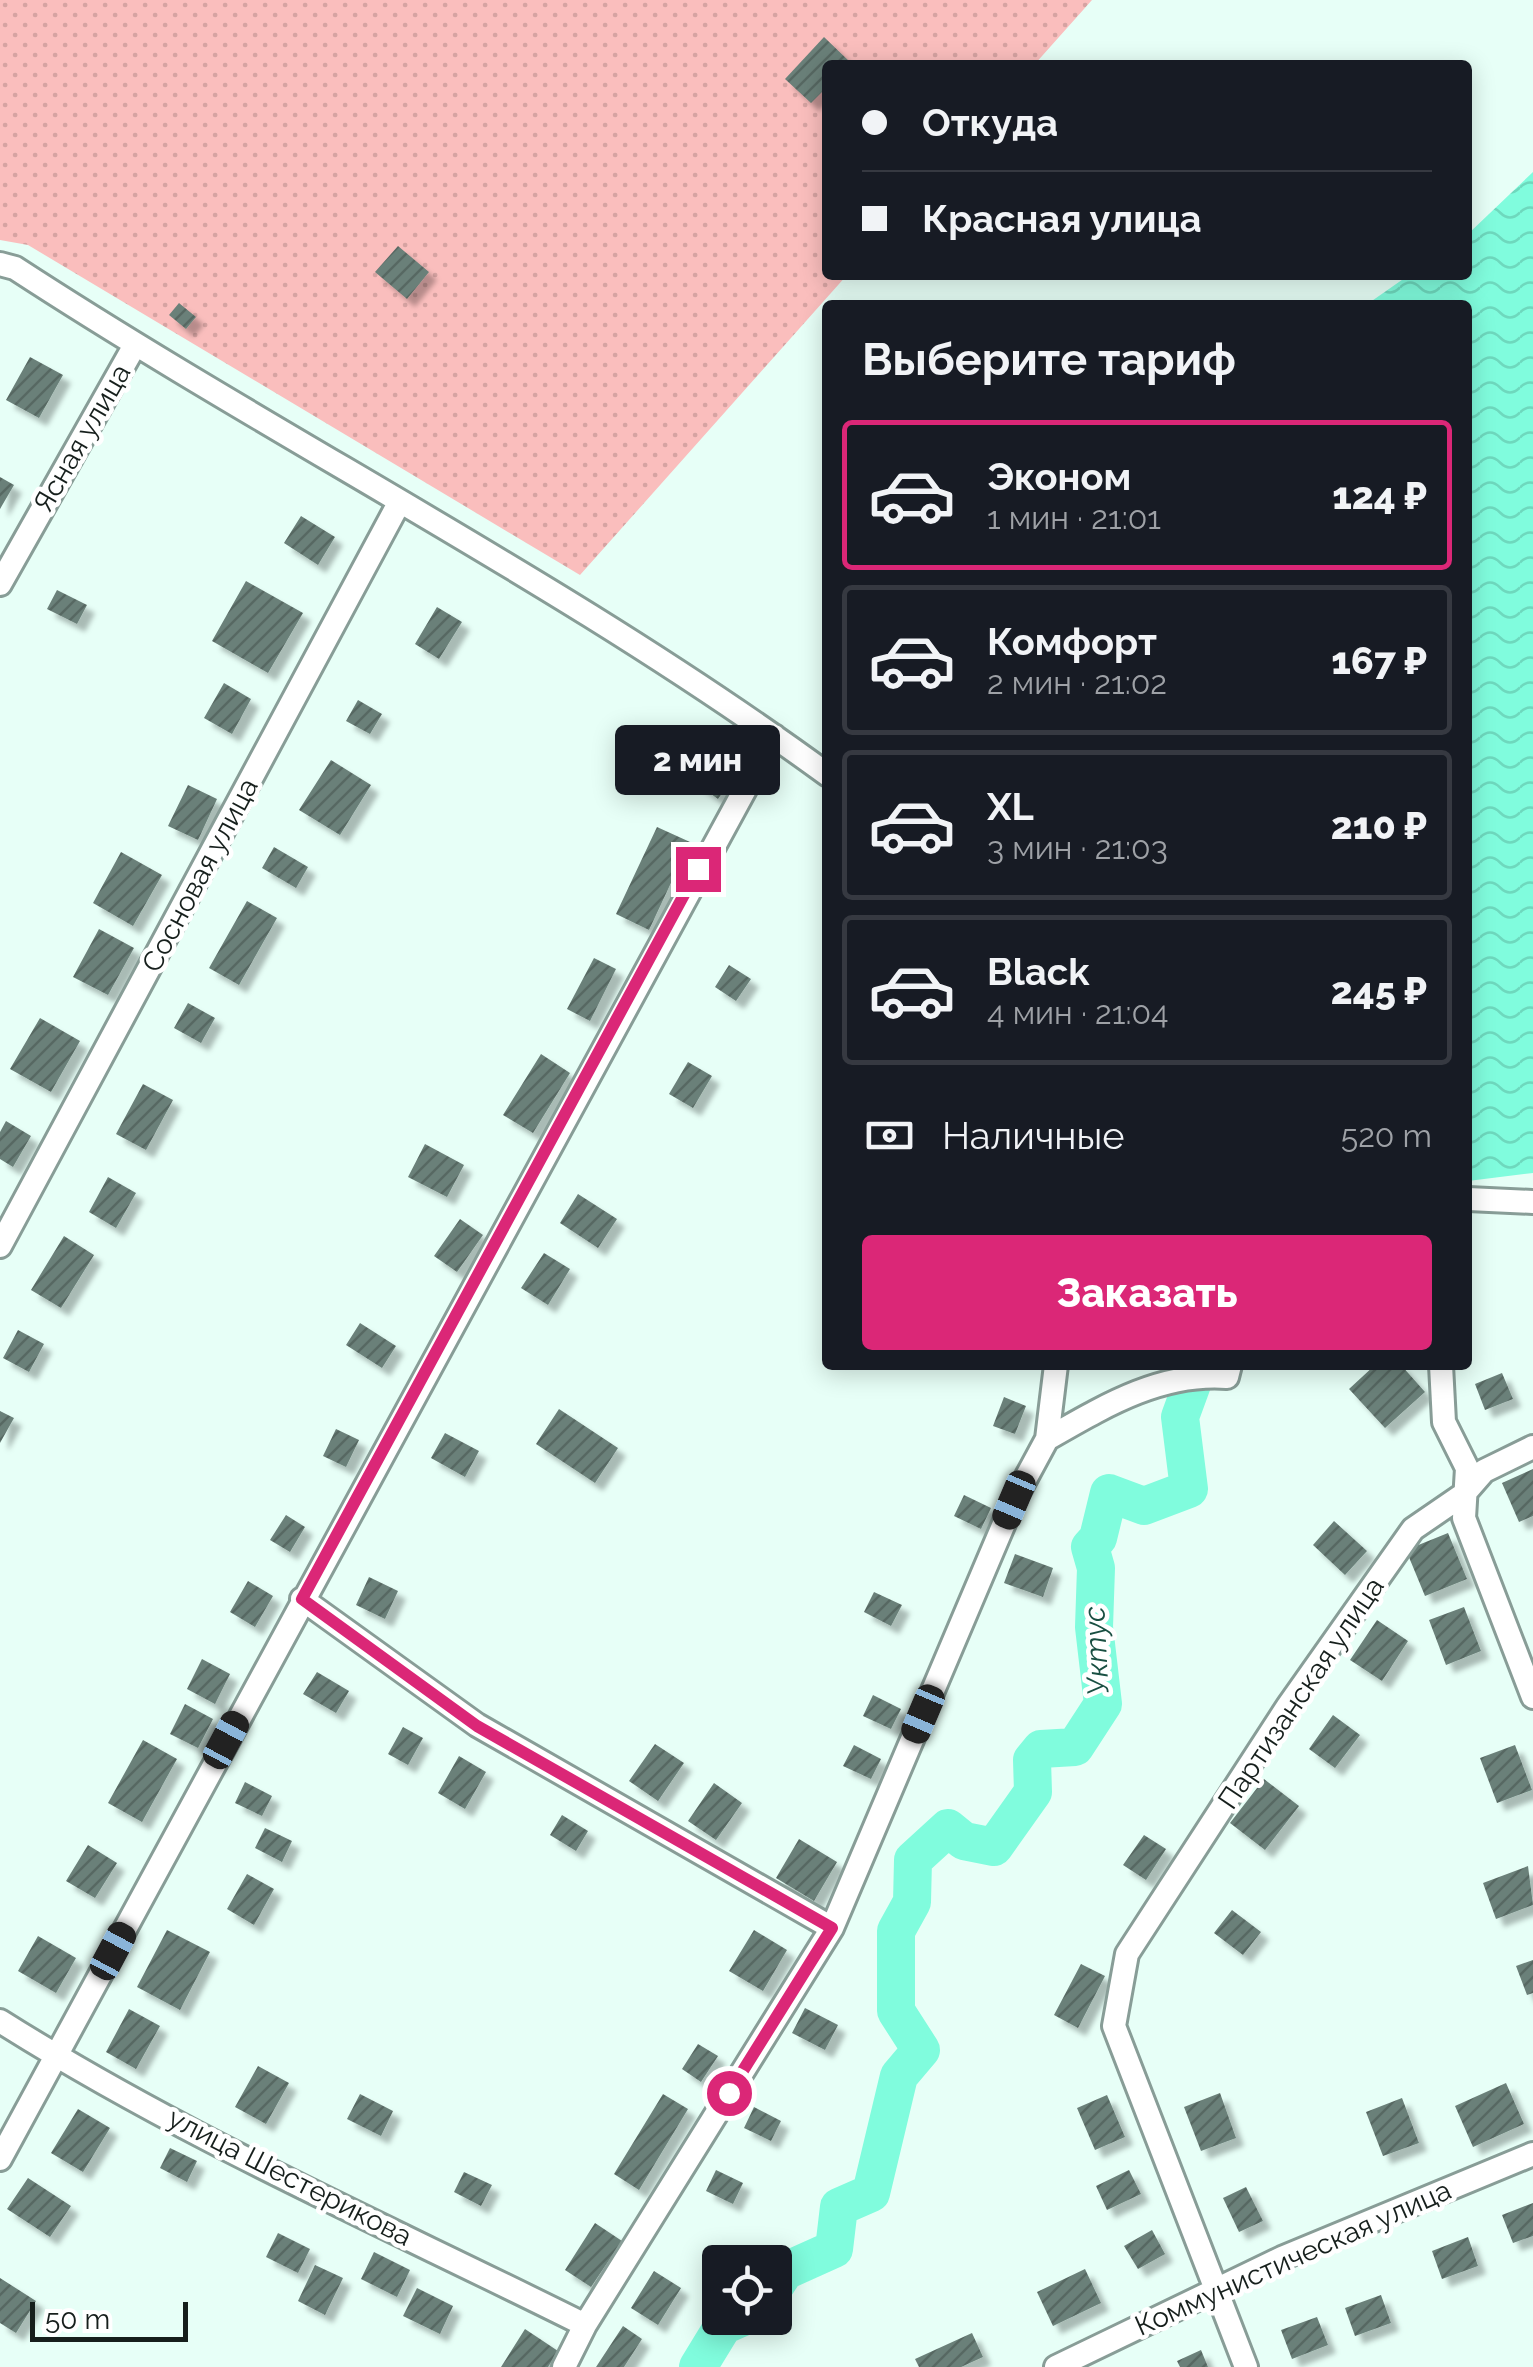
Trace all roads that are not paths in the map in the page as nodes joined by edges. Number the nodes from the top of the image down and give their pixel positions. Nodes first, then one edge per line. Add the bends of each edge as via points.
1 (0, 264) edge
2 (135, 345) junction
3 (400, 503) junction
4 (0, 584) edge
5 (774, 736) junction
6 (822, 770) edge
7 (1472, 1199) edge
8 (1533, 1202) edge
9 (0, 1246) edge
10 (1055, 1370) edge
11 (1229, 1370) edge
12 (1441, 1370) edge
13 (1047, 1439) junction
14 (1533, 1447) edge
15 (1464, 1494) junction
16 (302, 1599) junction
17 (1533, 1697) edge
18 (832, 1928) junction
19 (0, 2021) edge
20 (57, 2057) junction
21 (1533, 2154) edge
22 (0, 2159) edge
23 (1215, 2289) junction
24 (585, 2325) junction
25 (564, 2367) edge
26 (1056, 2367) edge
27 (1246, 2367) edge

1 - 2 street
2 - 3 street
2 - 4 street, Ясная улица
3 - 5 street
3 - 9 street, Сосновая улица
5 - 6 street
5 - 16 street
7 - 8 street
10 - 13 street
11 - 13 street via 1227,1377 1199,1375 1122,1396
12 - 15 street via 1444,1422 1467,1468
13 - 18 street via 1014,1500
14 - 15 street, Партизанская улица via 1484,1470
15 - 17 street via 1464,1518
15 - 23 street, Партизанская улица via 1413,1530 1127,1954 1114,2026
16 - 18 street via 477,1726
16 - 20 street
18 - 24 street
19 - 20 street, улица Шестерикова
20 - 22 street
20 - 24 street, улица Шестерикова
21 - 23 street, Коммунистическая улица
23 - 26 street, Коммунистическая улица
23 - 27 street
24 - 25 street

